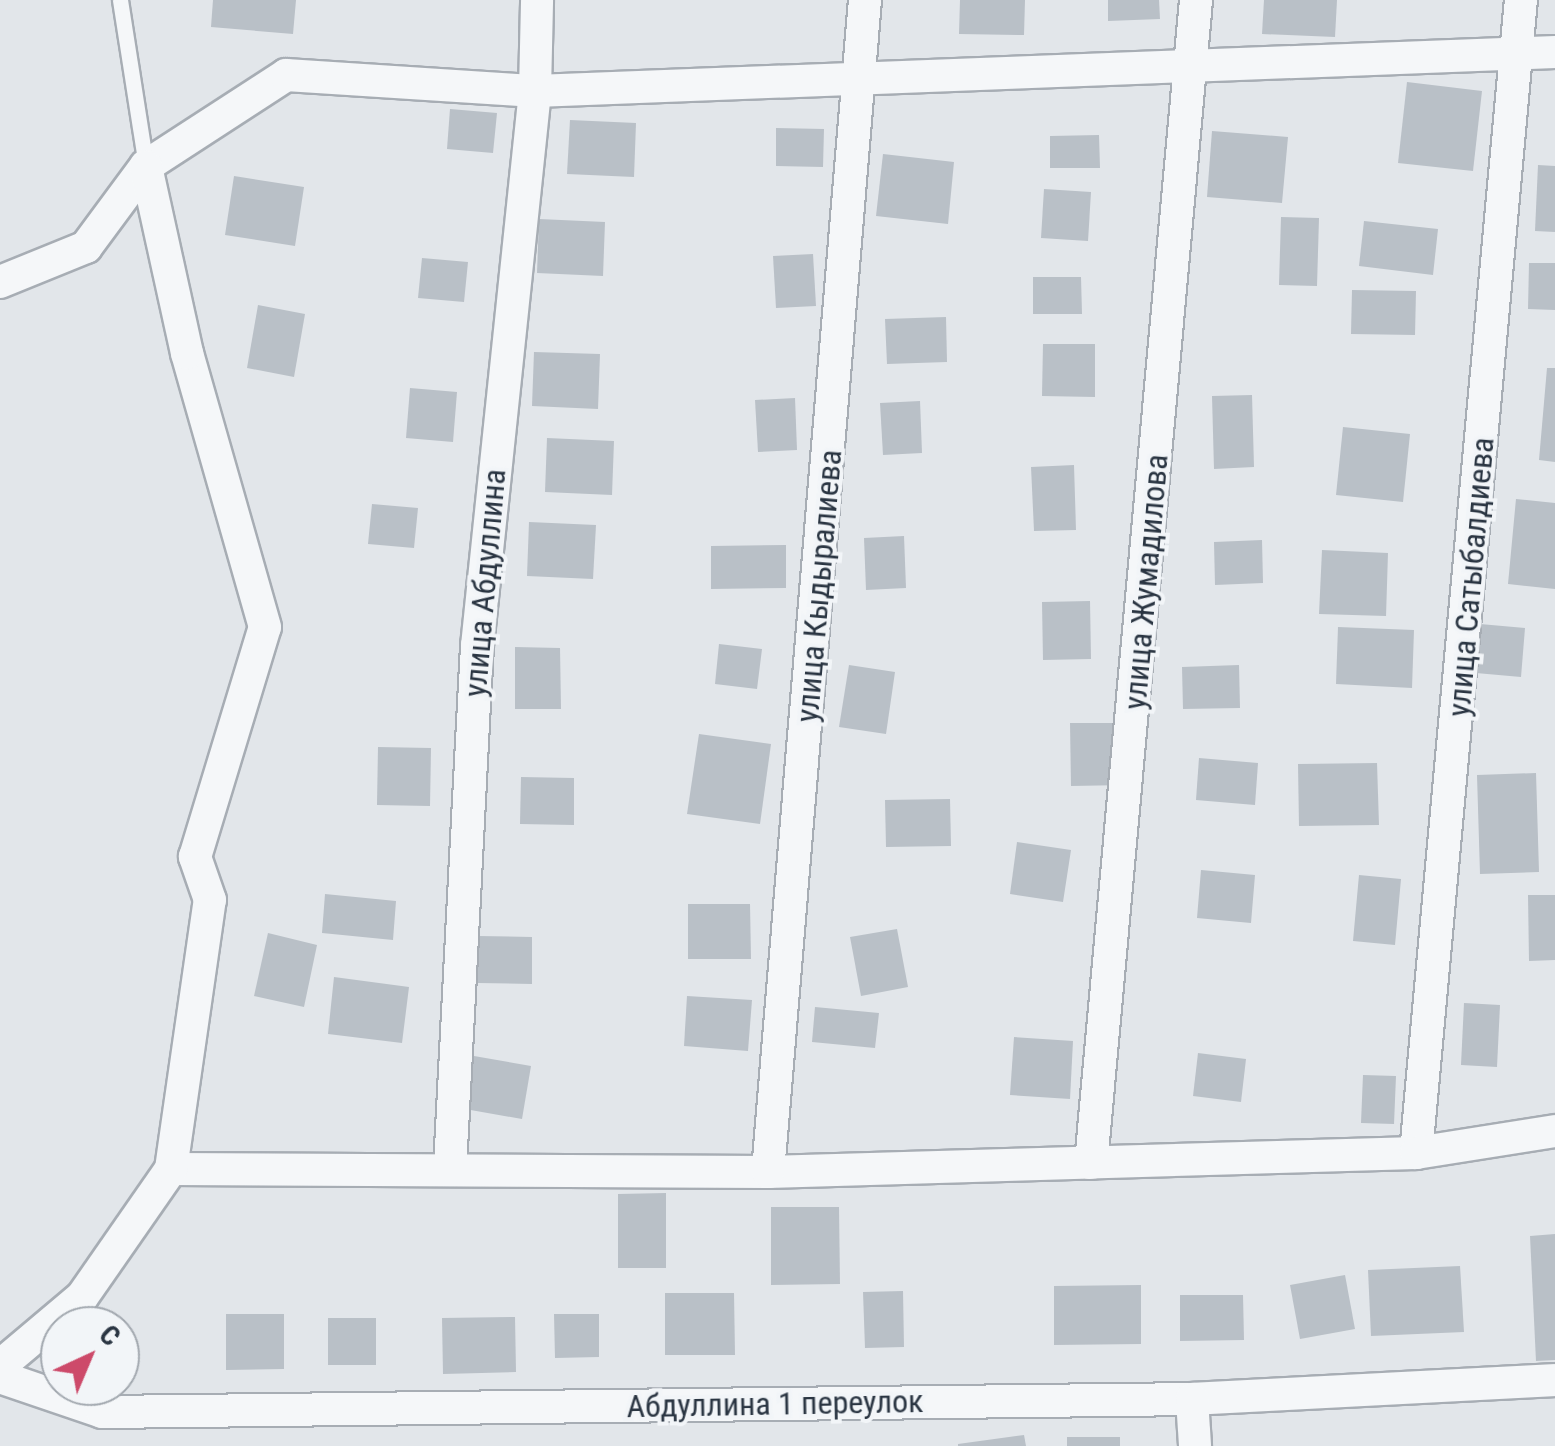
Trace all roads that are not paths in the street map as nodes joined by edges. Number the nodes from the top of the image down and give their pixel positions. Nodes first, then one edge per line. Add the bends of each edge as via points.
1 (120, 0) edge
2 (537, 0) edge
3 (865, 0) edge
4 (1196, 0) edge
5 (1521, 0) edge
6 (1520, 52) junction
7 (1555, 52) edge
8 (1194, 65) junction
9 (863, 76) junction
10 (535, 91) junction
11 (146, 166) junction
12 (0, 282) edge
13 (1555, 1131) edge
14 (1416, 1153) junction
15 (1091, 1163) junction
16 (450, 1168) junction
17 (171, 1169) junction
18 (768, 1172) junction
19 (0, 1366) edge
20 (0, 1378) edge
21 (1555, 1380) edge
22 (1192, 1399) junction
23 (1196, 1446) edge

1 - 11 lane
2 - 10 street, улица Абдуллина
3 - 9 street, улица Кыдыралиева
4 - 8 street, улица Жумадилова
5 - 6 street, улица Сатыбалдиева
6 - 7 street
6 - 8 street
6 - 14 street, улица Сатыбалдиева
8 - 9 street
8 - 15 street, улица Жумадилова
9 - 10 street
9 - 18 street, улица Кыдыралиева
10 - 11 street via 286,75
10 - 16 street, улица Абдуллина via 477,646
11 - 12 street via 86,248
11 - 17 street via 187,353 265,627 195,857 210,900
13 - 14 street
14 - 15 street
15 - 18 street
16 - 17 street
16 - 18 street
17 - 19 street via 82,1297
20 - 22 street, Абдуллина 1 переулок via 102,1412
21 - 22 street, Абдуллина 1 переулок
22 - 23 street

